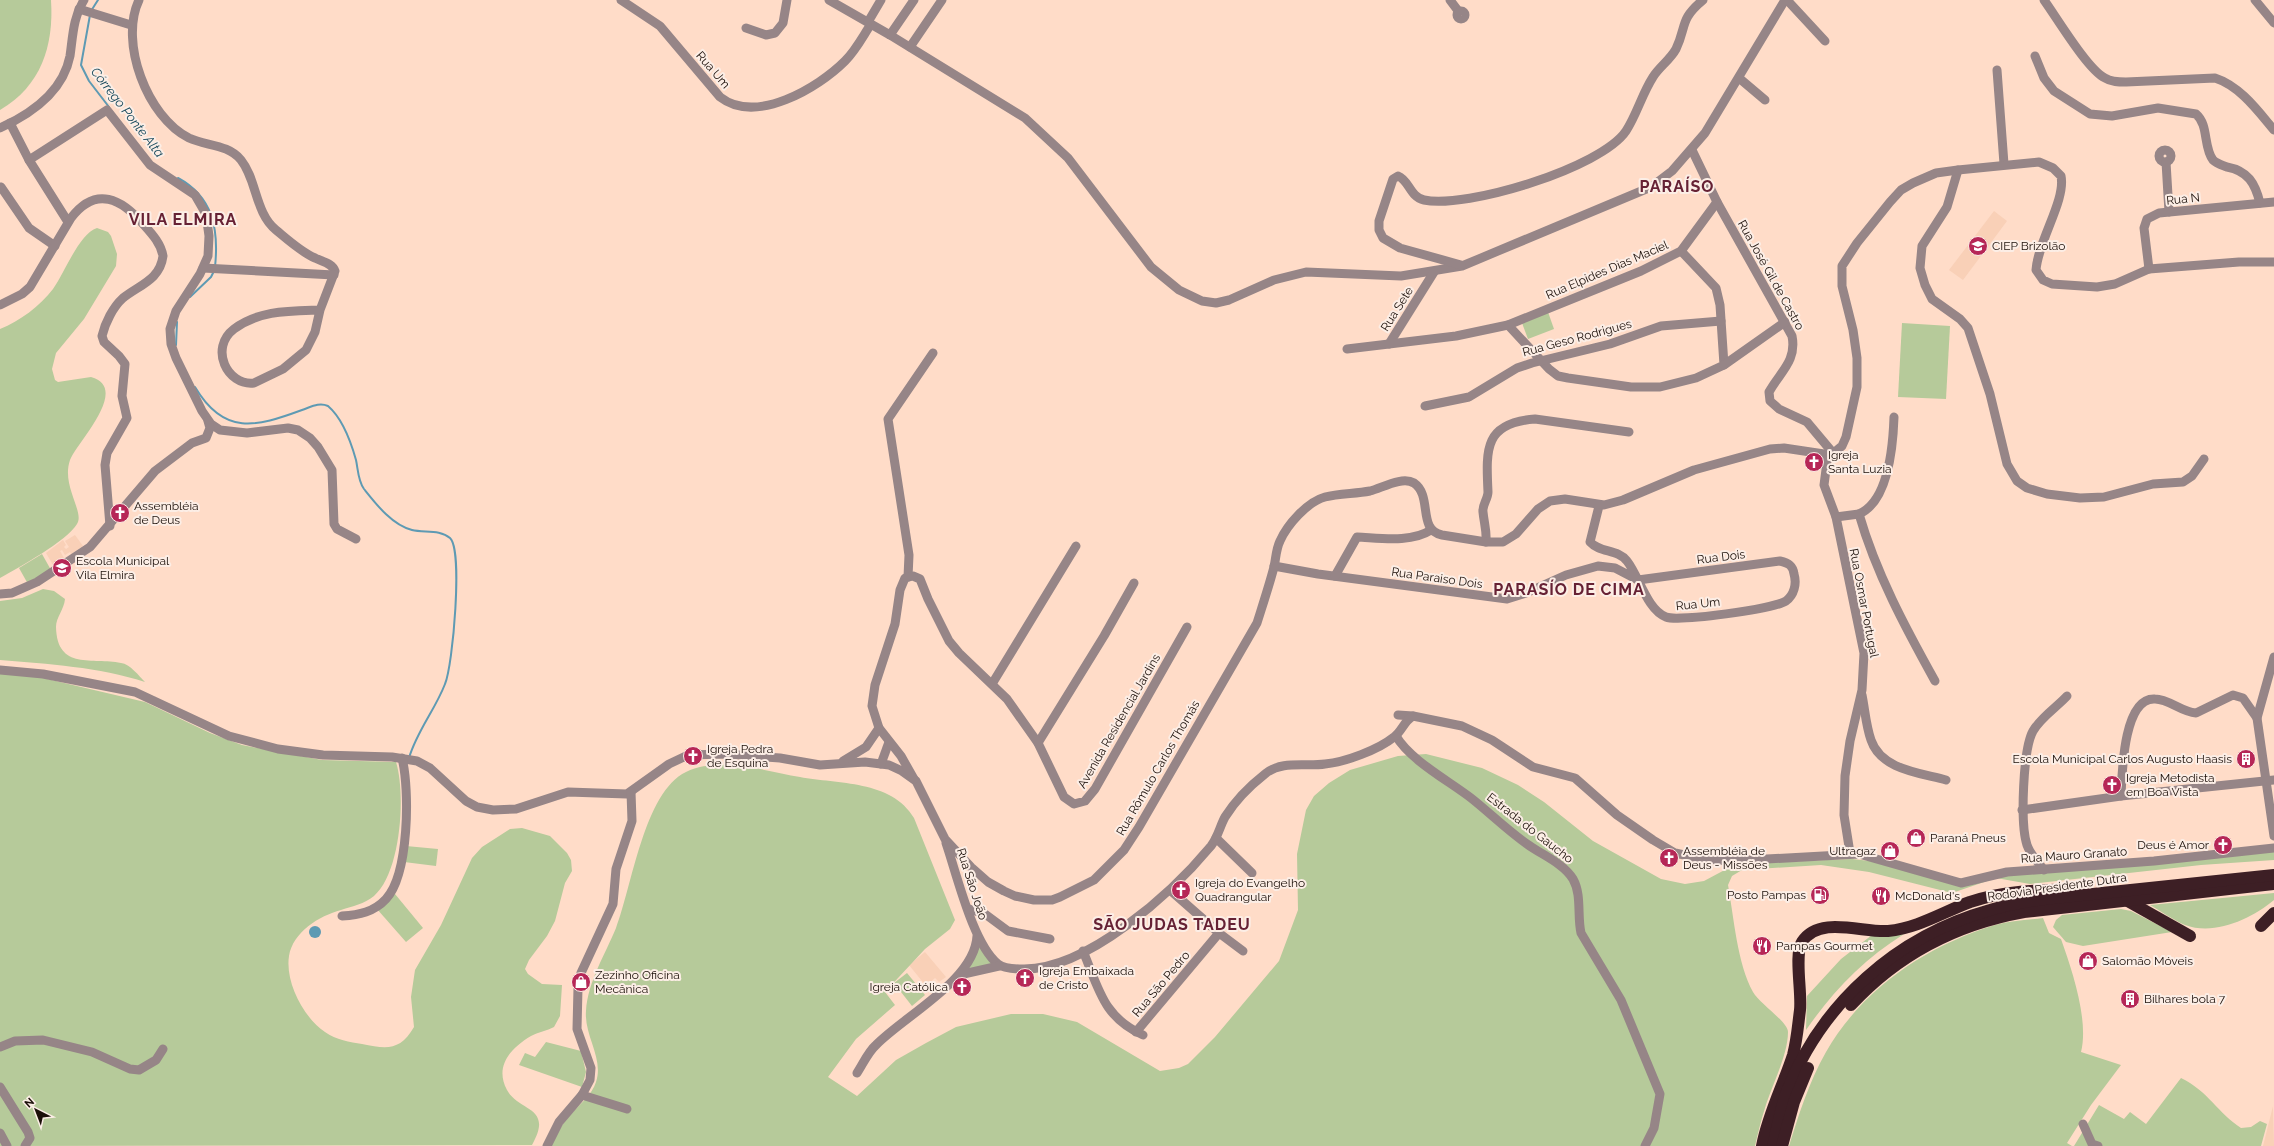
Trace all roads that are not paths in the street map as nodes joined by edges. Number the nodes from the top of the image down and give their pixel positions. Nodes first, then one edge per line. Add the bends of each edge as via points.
1 (84, 0) edge
2 (139, 0) edge
3 (621, 0) edge
4 (787, 0) edge
5 (829, 0) edge
6 (881, 0) edge
7 (914, 0) edge
8 (942, 0) edge
9 (1450, 0) edge
10 (1703, 0) edge
11 (1786, 0) edge
12 (2044, 0) edge
13 (2255, 0) edge
14 (843, 3) edge
15 (79, 9) junction
16 (1459, 12) dead end
17 (870, 23) junction
18 (2274, 23) edge
19 (131, 25) junction
20 (746, 28) dead end
21 (890, 35) junction
22 (1825, 41) dead end
23 (910, 47) junction
24 (2035, 56) dead end
25 (1997, 70) dead end
26 (1739, 78) junction
27 (1765, 100) dead end
28 (10, 123) junction
29 (0, 128) edge
30 (2274, 130) edge
31 (1692, 150) junction
32 (29, 160) junction
33 (2166, 162) dead end
34 (2004, 164) junction
35 (1958, 170) junction
36 (1, 187) dead end
37 (1717, 202) junction
38 (2274, 202) edge
39 (2260, 203) junction
40 (2169, 212) junction
41 (68, 222) junction
42 (55, 246) junction
43 (1681, 252) junction
44 (2274, 262) edge
45 (1462, 266) junction
46 (204, 268) junction
47 (2149, 269) junction
48 (1434, 272) junction
49 (334, 275) junction
50 (0, 306) edge
51 (320, 310) junction
52 (1721, 321) junction
53 (1786, 322) junction
54 (1508, 325) junction
55 (1389, 344) junction
56 (1348, 349) dead end
57 (933, 353) dead end
58 (1541, 361) junction
59 (1724, 365) junction
60 (1425, 406) dead end
61 (1894, 417) dead end
62 (208, 421) junction
63 (225, 431) junction
64 (1629, 432) dead end
65 (204, 440) junction
66 (1830, 453) junction
67 (2204, 459) dead end
68 (1599, 506) junction
69 (1858, 514) junction
70 (1836, 517) junction
71 (110, 526) junction
72 (1431, 530) junction
73 (356, 539) dead end
74 (1486, 542) junction
75 (1076, 546) dead end
76 (1274, 566) junction
77 (1335, 576) junction
78 (908, 577) junction
79 (1638, 580) junction
80 (1795, 581) joint
81 (1134, 583) dead end
82 (0, 594) edge
83 (1188, 627) dead end
84 (2274, 657) edge
85 (0, 670) edge
86 (1935, 681) dead end
87 (992, 684) junction
88 (1862, 690) junction
89 (2068, 696) dead end
90 (1398, 714) dead end
91 (1413, 716) junction
92 (2257, 718) junction
93 (879, 728) junction
94 (1396, 736) junction
95 (889, 742) junction
96 (1038, 743) junction
97 (866, 747) junction
98 (402, 758) junction
99 (866, 762) junction
100 (838, 764) junction
101 (881, 764) junction
102 (914, 779) junction
103 (1946, 780) dead end
104 (2271, 780) edge
105 (632, 792) junction
106 (2120, 796) junction
107 (2022, 810) junction
108 (2274, 836) edge
109 (1216, 838) junction
110 (945, 839) junction
111 (2274, 848) edge
112 (1850, 853) junction
113 (2044, 870) junction
114 (1252, 873) dead end
115 (2274, 875) edge
116 (2274, 884) edge
117 (2184, 885) junction
118 (1170, 890) junction
119 (2126, 900) junction
120 (968, 909) junction
121 (2274, 913) edge
122 (342, 916) dead end
123 (2261, 926) dead end
124 (1219, 933) junction
125 (977, 936) junction
126 (2190, 936) dead end
127 (1050, 939) dead end
128 (1083, 951) junction
129 (1243, 951) dead end
130 (1000, 966) junction
131 (959, 974) junction
132 (0, 1047) edge
133 (163, 1049) dead end
134 (857, 1073) dead end
135 (0, 1087) edge
136 (582, 1095) junction
137 (626, 1109) dead end
138 (2083, 1124) dead end
139 (0, 1133) edge
140 (7, 1146) edge
141 (25, 1146) edge
142 (547, 1146) edge
143 (1645, 1146) edge
144 (1762, 1146) edge
145 (1773, 1146) edge
146 (1782, 1146) edge
147 (2098, 1146) edge

1 - 15 street
2 - 19 street
3 - 17 street, Rua Um via 664,30 720,97 732,105 743,107 786,100 814,85 846,60
4 - 20 street via 783,24 777,32 766,35
5 - 14 street
6 - 17 street, Rua Um
7 - 21 street
8 - 23 street
9 - 16 street
10 - 45 street via 1685,18 1675,50 1653,76 1625,132 1614,144 1584,162 1529,183 1477,197 1457,199 1424,200 1411,192 1400,176 1393,179 1379,221 1379,230 1383,238 1400,248
11 - 22 street
11 - 26 street
12 - 30 street via 2090,65 2103,78 2116,82 2215,78 2227,83 2240,94
13 - 18 street
14 - 17 street
15 - 19 street
15 - 28 street via 74,22 70,56 61,80 42,103
17 - 21 street
19 - 49 street via 141,77 159,111 189,138 224,148 240,158 270,225 307,254 331,265
21 - 23 street
23 - 48 street via 1009,108 1038,129 1075,166 1104,208 1151,266 1179,290 1194,298 1222,302 1237,298 1274,280 1306,272 1380,276
24 - 39 street via 2044,78 2054,91 2090,114 2112,116 2158,108 2196,114 2202,123 2213,159 2220,165 2248,176 2256,187
25 - 34 street
26 - 27 street
26 - 31 street via 1713,122
28 - 29 street
28 - 32 street
31 - 37 street, Rua José Gil de Castro
31 - 45 street via 1662,179 1639,192
32 - 41 street
32 - 46 street via 107,110 150,165 191,192 202,204 210,236
33 - 40 street
34 - 35 street
34 - 47 street via 2039,162 2053,168 2061,176 2062,190 2038,254 2036,270 2042,280 2059,286 2097,287 2115,284
35 - 66 street via 1936,173 1901,190 1857,243 1842,266 1842,286 1857,358 1858,387 1846,437 1842,446
35 - 67 street via 1947,207 1922,246 1920,268 1932,298 1968,328 1990,394 2007,464 2017,481 2027,488 2048,494 2080,498 2104,497 2153,484 2183,482 2192,476
36 - 42 street via 29,228
37 - 43 street, Rua Elpides Dias Maciel
37 - 53 street, Rua José Gil de Castro
38 - 39 street, Rua N
39 - 40 street, Rua N
40 - 47 street, Rua N via 2155,214 2146,222 2144,232
41 - 42 street
41 - 71 street via 88,203 100,199 113,200 129,209 141,222 157,240 163,256 160,267 152,278 117,305 103,333 103,340 122,358 126,369 122,393 127,418 107,453 105,465
42 - 50 street via 27,289
43 - 52 street via 1716,288
43 - 54 street, Rua Elpides Dias Maciel
44 - 47 street
45 - 48 street
46 - 49 street
46 - 62 street via 176,311 170,329 171,344 176,358
48 - 55 street, Rua Sete
49 - 51 street
51 - 51 street via 315,332 306,350 294,361 269,376 258,382 246,383 235,377 225,365 220,351 222,343 232,330 244,322 275,313
52 - 58 street, Rua Geso Rodrigues via 1661,326 1610,344
52 - 59 street
53 - 59 street
53 - 66 street, Rua José Gil de Castro via 1792,336 1792,352 1784,371 1769,392 1769,398 1775,407 1807,422
54 - 55 street, Rua Elpides Dias Maciel via 1456,336
54 - 58 street
55 - 56 street, Rua Sete
57 - 78 street via 888,419 909,555
58 - 59 street via 1563,377 1649,388 1691,379
58 - 60 street, Rua Geso Rodrigues via 1517,368 1469,397
61 - 69 street via 1892,450 1887,473 1873,502
62 - 63 street via 215,428
62 - 65 street via 210,430
63 - 65 street
63 - 73 street via 246,433 288,428 298,430 310,438 332,470 334,524 337,529
64 - 74 street via 1535,419 1497,431 1490,442 1486,483 1488,493 1482,508 1487,530
65 - 71 street via 192,443 155,471
66 - 68 street via 1778,448 1745,454 1694,470 1623,500
66 - 70 street, Rua Osmar Portugal via 1824,484
68 - 74 street via 1565,499 1550,501 1538,509 1512,537 1503,542
68 - 79 street, Rua Um via 1590,542 1623,556
69 - 70 street
69 - 86 street via 1868,547 1898,615
70 - 88 street, Rua Osmar Portugal via 1864,653
71 - 82 street via 90,547 37,582 12,593
72 - 74 street via 1439,535
72 - 76 street, Rua Rômulo Carlos Thomás via 1422,494 1416,484 1410,481 1367,492 1329,496 1313,503 1290,526 1279,542
72 - 77 street via 1423,535 1399,538 1357,537
75 - 87 street
76 - 77 street, Rua Paraiso Dois
76 - 110 street, Rua Rômulo Carlos Thomás via 1256,622 1150,811 1124,850 1094,880 1072,893 1052,900 1015,896 988,882
77 - 79 street, Rua Paraiso Dois via 1507,599 1591,566 1615,568
78 - 87 street, Avenida Residencial Jardins via 920,579 950,641
78 - 93 street via 901,585 895,624 874,693 873,711
79 - 80 street, Rua Dois via 1780,561 1791,566
79 - 80 street, Rua Um via 1656,611 1675,620 1775,606 1791,596
81 - 96 street
83 - 96 street, Avenida Residencial Jardins via 1103,777 1085,802 1074,804 1064,797
84 - 92 street
85 - 98 street, Rua Rômulo Carlos Thomás via 44,674 135,692 228,736 278,749 323,755
87 - 96 street, Avenida Residencial Jardins via 1007,699
88 - 103 street via 1871,740 1880,755 1895,765
88 - 112 street, Rua Osmar Portugal via 1845,776 1844,815
89 - 107 street via 2037,726 2030,740
90 - 91 street, Rua Mauro Granato
91 - 94 street
91 - 112 street, Rua Mauro Granato via 1462,726 1492,740 1533,767 1575,778 1629,824 1675,853 1731,861
92 - 104 street
92 - 106 street via 2243,698 2233,695 2196,712 2160,699 2148,699 2138,706 2130,724
93 - 95 street
93 - 97 street
94 - 109 street via 1376,748 1332,763 1274,768 1260,778 1234,806
94 - 143 street, Estrada do Gaucho via 1422,761 1527,844 1561,866 1574,880 1579,900 1578,922 1581,933 1621,1000 1660,1094 1654,1128
95 - 101 street
95 - 102 street via 909,767
97 - 99 street
97 - 100 street
98 - 105 street, Rua Rômulo Carlos Thomás via 424,764 461,798 488,809 516,810 568,792 620,795
98 - 122 street via 407,810 396,881 391,893 377,906 363,914
99 - 100 street, Rua Rômulo Carlos Thomás
99 - 101 street, Rua Rômulo Carlos Thomás
100 - 105 street, Rua Rômulo Carlos Thomás via 814,764 780,758 726,754 688,755 669,764
101 - 102 street, Rua Rômulo Carlos Thomás via 899,769
102 - 110 street, Rua Rômulo Carlos Thomás
104 - 106 street
104 - 108 street
105 - 136 street via 632,821 616,868 613,904 581,973 578,988 577,1029 591,1068 590,1080
106 - 107 street
107 - 113 street via 2027,847
109 - 114 street
109 - 118 street
110 - 120 street, Rua São João
111 - 113 street, Rua Mauro Granato
112 - 113 street, Rua Mauro Granato via 1867,855 1959,883 1994,874
115 - 117 highway, Rodovia Presidente Dutra
116 - 119 highway, Rodovia Presidente Dutra
117 - 144 highway via 2004,893 1971,902 1901,929 1869,931 1827,928 1811,933 1798,950 1801,1005 1796,1043 1773,1104
117 - 145 highway, Rodovia Presidente Dutra via 1992,909 1932,931 1913,942 1861,982 1820,1030 1786,1094
118 - 124 street
118 - 128 street via 1146,912
119 - 126 highway
119 - 146 highway, Rodovia Presidente Dutra via 2024,912 1990,919 1945,935 1896,964 1858,996 1827,1034 1804,1074
120 - 125 street, Rua São João
120 - 127 street via 985,914 1008,931
121 - 123 highway
124 - 128 street, Rua São Pedro via 1140,1033 1117,1019 1108,1009
124 - 129 street
125 - 130 street, Rua São João
125 - 131 street via 971,954
128 - 130 street via 1046,968 1015,969
130 - 131 street
131 - 134 street via 875,1045
132 - 133 street via 15,1041 43,1040 92,1052 130,1069 139,1070 156,1060
135 - 141 street via 28,1132 30,1138
136 - 137 street
136 - 142 street via 559,1122
138 - 147 street via 2092,1144
139 - 140 street

